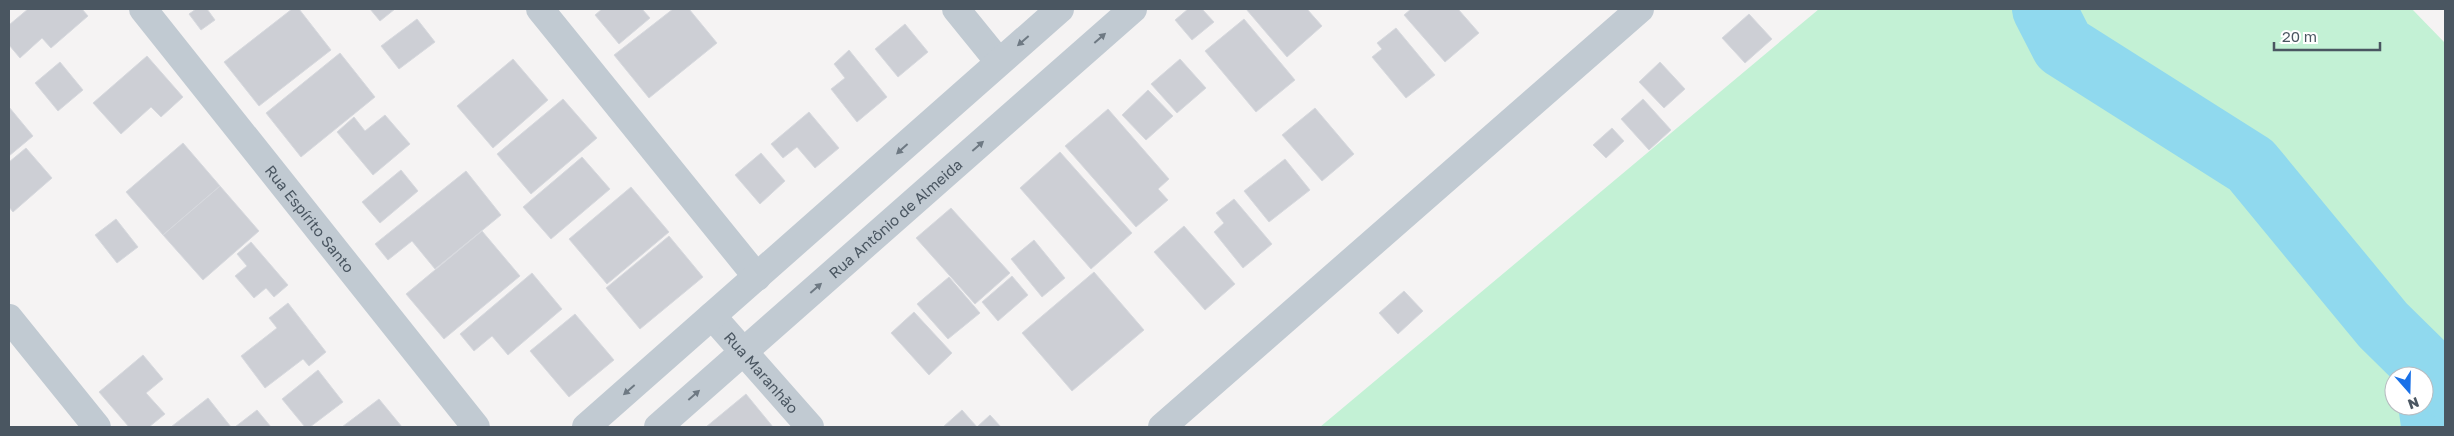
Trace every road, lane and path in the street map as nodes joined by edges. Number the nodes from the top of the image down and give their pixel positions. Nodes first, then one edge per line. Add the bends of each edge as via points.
1 (143, 9) edge
2 (540, 9) edge
3 (956, 9) edge
4 (1060, 9) edge
5 (1133, 9) edge
6 (1640, 9) edge
7 (999, 62) junction
8 (757, 277) junction
9 (712, 316) junction
10 (9, 318) edge
11 (744, 352) junction
12 (98, 427) edge
13 (476, 427) edge
14 (586, 427) edge
15 (658, 427) edge
16 (810, 427) edge
17 (1162, 427) edge

1 - 13 street, Rua Espírito Santo
2 - 8 street
3 - 7 street
4 -> 7 street
11 -> 5 street, Rua Antônio de Almeida
6 - 17 street
7 -> 8 street
8 - 9 street
9 - 11 street, Rua Maranhão
9 -> 14 street
10 - 12 street
15 -> 11 street, Rua Antônio de Almeida
11 - 16 street, Rua Maranhão

